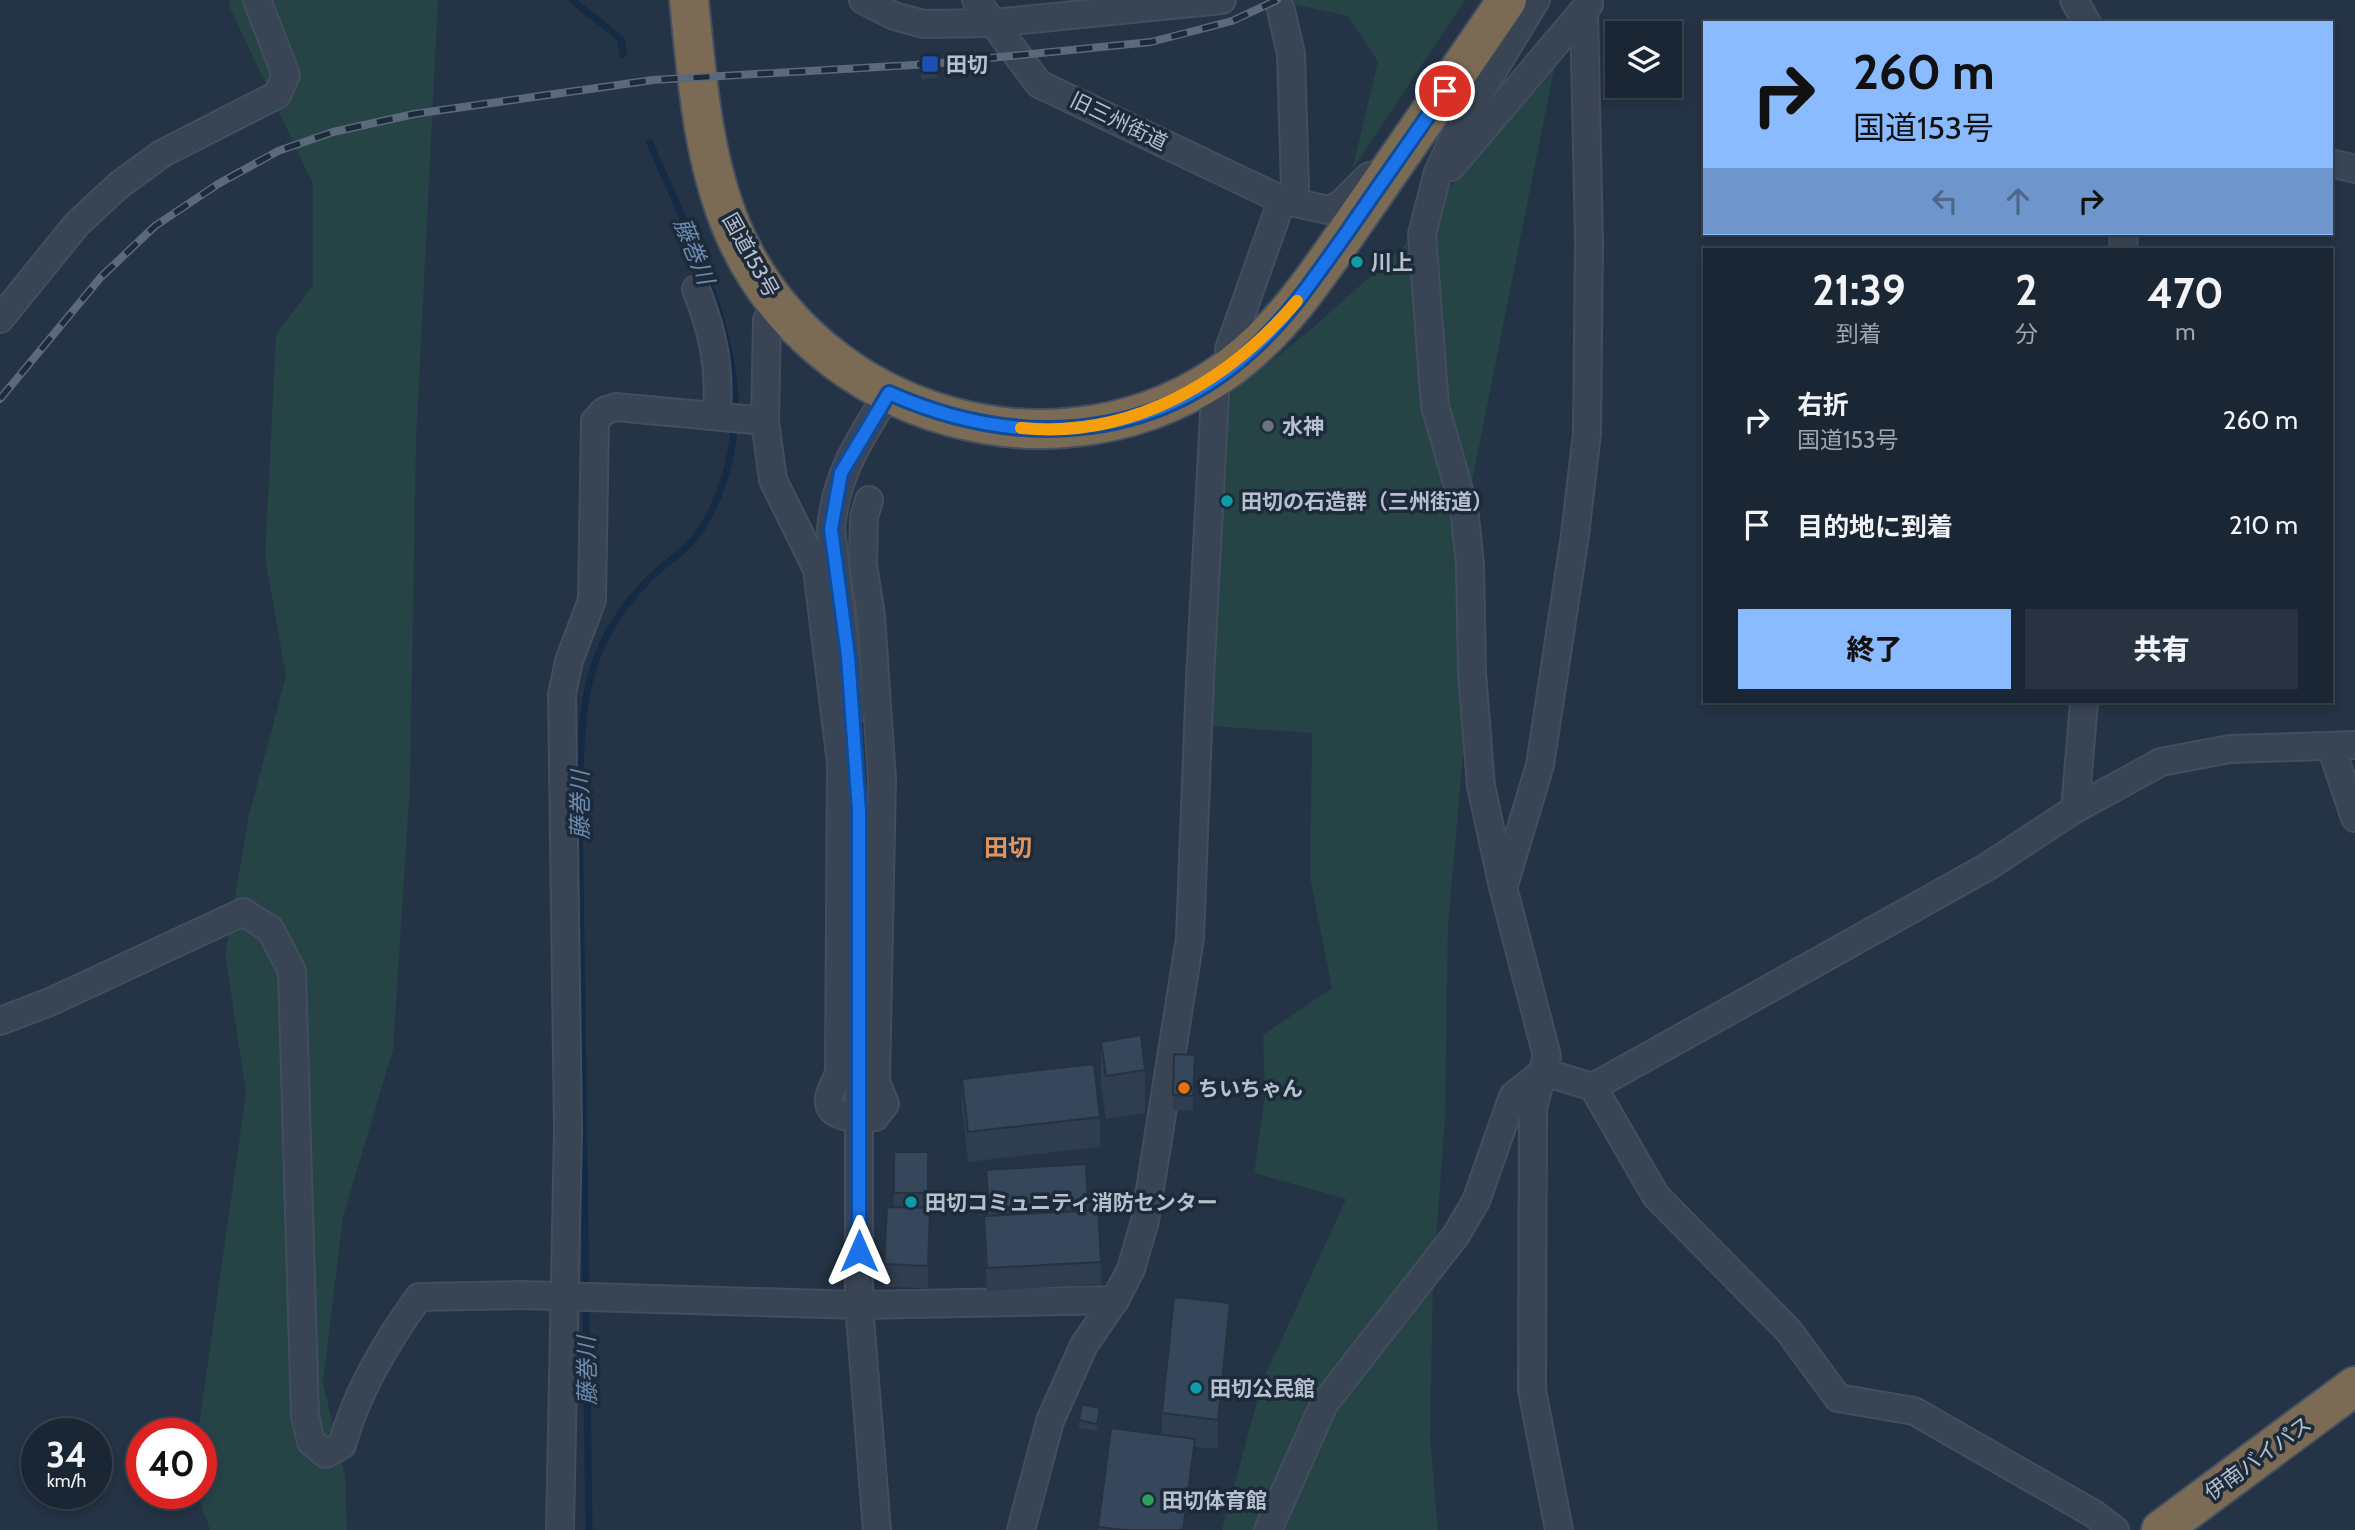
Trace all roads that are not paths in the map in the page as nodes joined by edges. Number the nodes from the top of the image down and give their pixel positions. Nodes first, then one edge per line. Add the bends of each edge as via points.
1 (257, 0) edge
2 (863, 0) edge
3 (976, 0) edge
4 (1222, 0) edge
5 (1507, 0) edge
6 (1536, 0) edge
7 (2074, 0) edge
8 (694, 5) edge
9 (1589, 5) edge
10 (1281, 10) dead end
11 (2086, 21) edge
12 (994, 23) junction
13 (2333, 164) edge
14 (2355, 169) edge
15 (1387, 174) junction
16 (1436, 178) junction
17 (1287, 202) junction
18 (696, 289) dead end
19 (0, 319) edge
20 (767, 320) dead end
21 (1224, 371) junction
22 (889, 393) junction
23 (739, 418) junction
24 (862, 511) dead end
25 (788, 514) junction
26 (820, 516) dead end
27 (2084, 703) edge
28 (2343, 746) edge
29 (2075, 809) junction
30 (2355, 818) edge
31 (1503, 887) junction
32 (0, 1021) edge
33 (1543, 1072) junction
34 (1593, 1087) junction
35 (858, 1118) junction
36 (564, 1298) junction
37 (1115, 1300) junction
38 (859, 1305) junction
39 (2355, 1387) edge
40 (560, 1530) edge
41 (877, 1530) edge
42 (1021, 1530) edge
43 (1268, 1530) edge
44 (1559, 1530) edge
45 (2115, 1530) edge
46 (2161, 1530) edge

1 - 19 street via 283,60 286,75 277,95 163,153 119,185 76,224
2 - 12 street via 909,22
3 - 12 street, 旧三州街道
4 - 12 street
5 - 15 highway, 国道153号
6 - 16 street via 1479,90
7 - 11 street
8 - 22 highway, 国道153号 via 703,123 714,178 733,229 776,302 817,344
9 - 16 street via 1446,174
9 - 31 street via 1587,433 1540,765
10 - 17 street via 1290,54 1295,187
12 - 17 street, 旧三州街道 via 1039,84
13 - 14 street
15 - 17 street, 旧三州街道 via 1369,176 1328,210
15 - 21 highway, 国道153号 via 1306,291 1255,348
16 - 31 street via 1422,234 1435,406 1464,507 1481,786
17 - 21 street
18 - 23 street via 712,329 719,376
20 - 23 street
21 - 22 highway, 国道153号 via 1174,400 1118,421 1049,431 964,420
21 - 37 street via 1190,938 1145,1221 1132,1269
22 - 35 street via 841,473 831,529 848,656 859,811
23 - 25 street
23 - 36 street via 615,407 595,421 592,600 562,694 568,1130
24 - 35 street via 883,779 876,1081 885,1104 874,1117
25 - 26 street
25 - 35 street via 817,569 841,763 839,1072 829,1097 844,1117
27 - 29 street
28 - 29 street via 2230,749 2161,762
28 - 30 street
29 - 34 street via 1987,867
31 - 33 street via 1547,1056
32 - 36 street via 243,912 270,929 292,971 305,1416 311,1442 326,1454 342,1446 353,1408 419,1297
33 - 34 street
33 - 43 street via 1513,1096 1476,1201 1456,1235 1324,1404
33 - 44 street via 1533,1108 1532,1390
34 - 45 street via 1656,1196 1788,1330 1838,1398 1914,1411
35 - 38 street
36 - 38 street
36 - 40 street
37 - 38 street
37 - 42 street via 1084,1345 1051,1421
38 - 41 street
39 - 46 highway, 伊南バイパス

